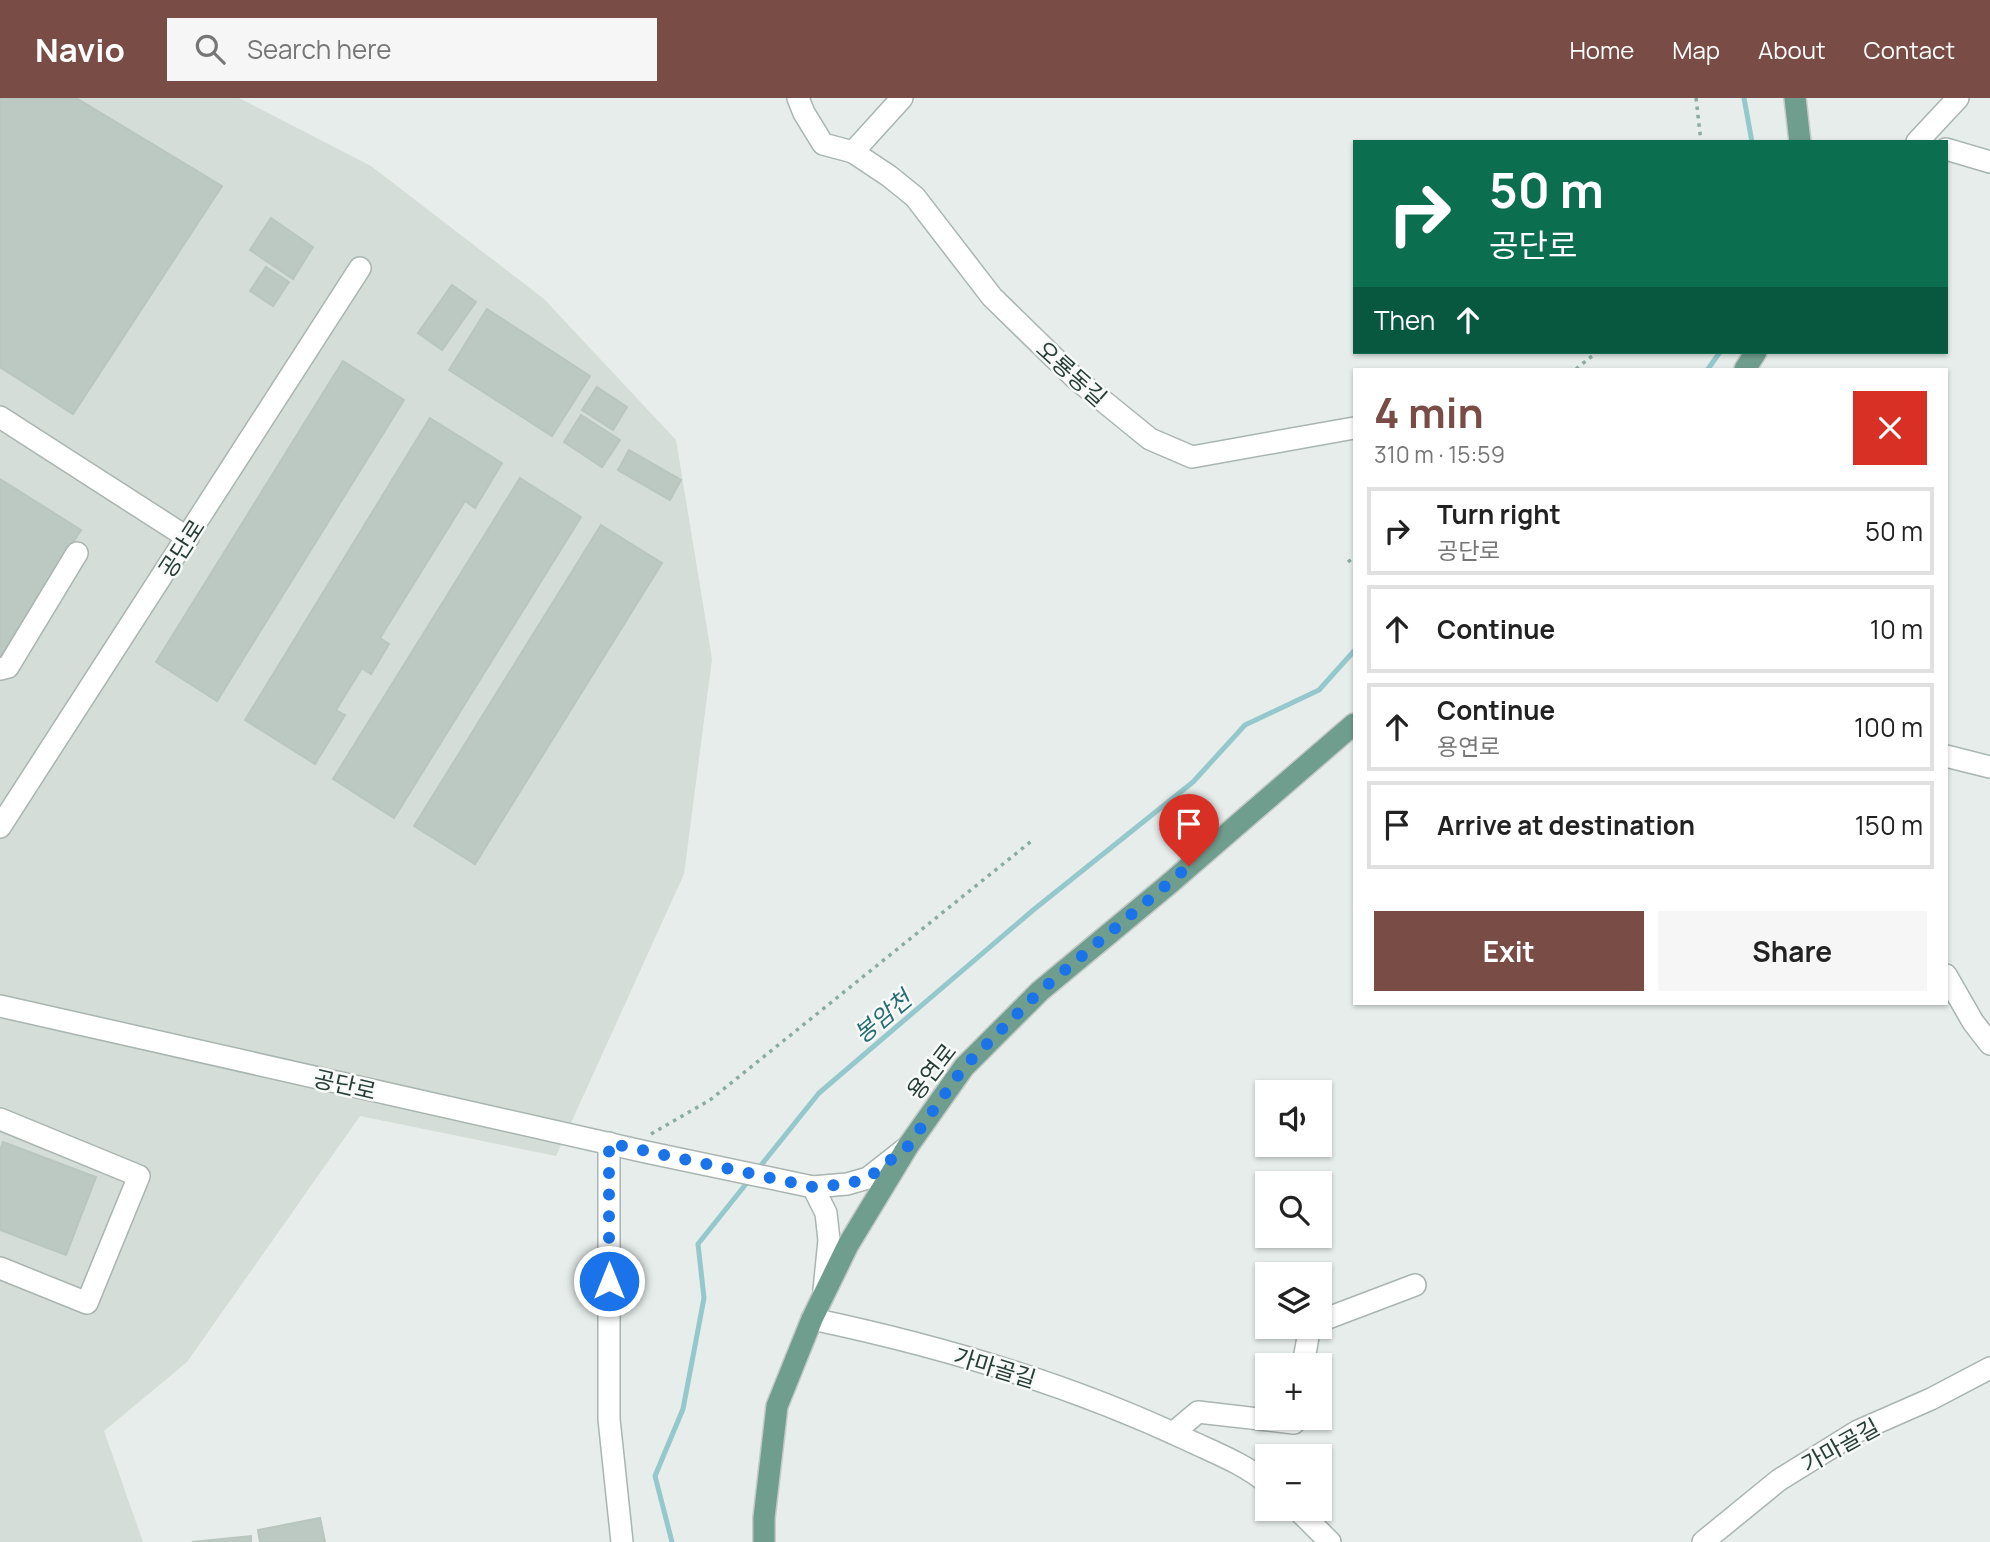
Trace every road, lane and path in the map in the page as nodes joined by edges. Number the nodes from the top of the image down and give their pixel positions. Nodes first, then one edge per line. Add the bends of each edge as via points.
1 (798, 98) edge
2 (902, 98) edge
3 (1696, 98) edge
4 (1795, 98) edge
5 (1958, 98) edge
6 (1700, 140) edge
7 (1800, 140) edge
8 (1922, 140) edge
9 (1948, 150) edge
10 (853, 152) junction
11 (1990, 162) edge
12 (360, 268) dead end
13 (1595, 354) edge
14 (1577, 368) edge
15 (0, 417) edge
16 (1353, 428) edge
17 (188, 538) junction
18 (77, 552) dead end
19 (1353, 558) edge
20 (1348, 562) dead end
21 (0, 669) edge
22 (1353, 725) edge
23 (1948, 756) edge
24 (1990, 767) edge
25 (8, 796) edge
26 (0, 827) edge
27 (1034, 839) dead end
28 (1948, 978) edge
29 (0, 1006) edge
30 (1990, 1044) edge
31 (0, 1119) edge
32 (616, 1145) junction
33 (908, 1146) junction
34 (808, 1185) junction
35 (0, 1268) edge
36 (1415, 1285) dead end
37 (824, 1294) junction
38 (1332, 1316) edge
39 (812, 1320) junction
40 (1990, 1368) edge
41 (1255, 1419) edge
42 (1173, 1433) junction
43 (1255, 1473) edge
44 (1309, 1521) edge
45 (622, 1542) edge
46 (764, 1542) edge
47 (1330, 1542) edge
48 (1703, 1542) edge

1 - 10 street, 오룡동길 via 823,144
2 - 10 street
3 - 6 path
4 - 7 main road
5 - 8 street
9 - 11 street
10 - 16 street, 오룡동길 via 915,197 992,297 1075,378 1150,439 1192,457
12 - 17 street, 공단로
13 - 14 path
15 - 17 street
17 - 25 street, 공단로
18 - 21 street via 8,667
19 - 20 path
22 - 33 main road, 용연로 via 1040,991 964,1067
23 - 24 street
25 - 26 street, 공단로
27 - 32 path via 710,1100 659,1131
28 - 30 street
29 - 32 street, 공단로
31 - 35 street via 139,1176 86,1303
32 - 34 street, 공단로
32 - 45 street via 608,1419
33 - 34 street, 공단로 via 868,1178 847,1184
33 - 37 main road, 용연로
34 - 37 street via 825,1213 829,1240
36 - 38 street
37 - 39 main road, 용연로
39 - 42 street, 가마골길 via 892,1336 1041,1381
39 - 46 main road, 용연로 via 777,1406
40 - 48 street, 가마골길 via 1858,1431 1779,1480
41 - 42 street via 1198,1412
42 - 43 street, 가마골길
44 - 47 street

